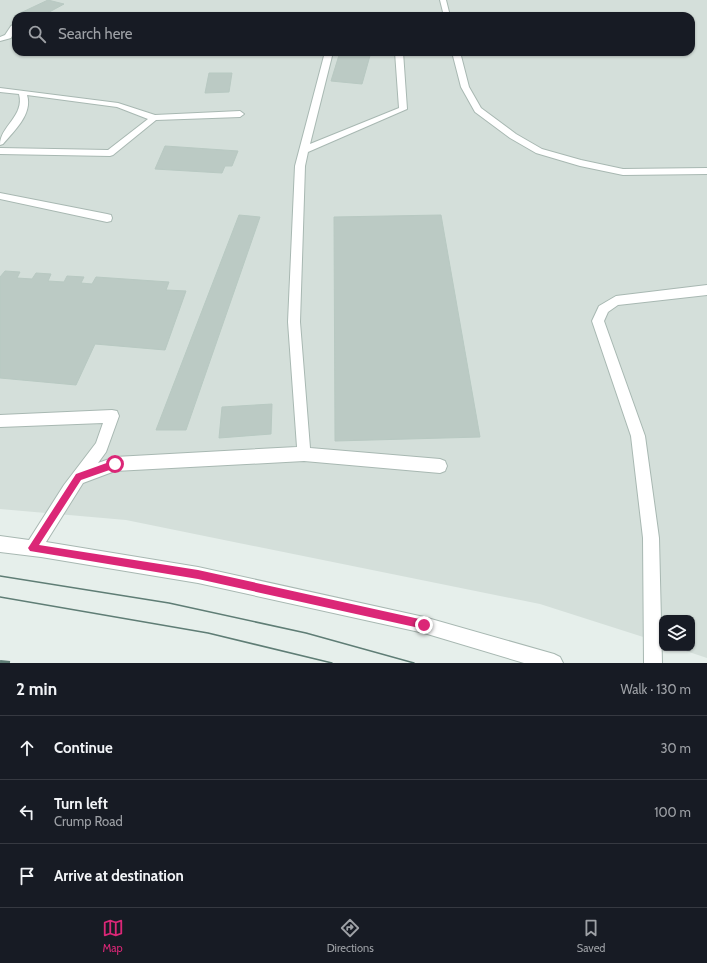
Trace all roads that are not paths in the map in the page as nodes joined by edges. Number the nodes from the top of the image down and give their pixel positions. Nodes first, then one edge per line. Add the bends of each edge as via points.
1 (443, 0) edge
2 (446, 12) edge
3 (12, 29) edge
4 (0, 39) edge
5 (328, 56) edge
6 (399, 56) edge
7 (457, 56) edge
8 (0, 90) edge
9 (22, 92) junction
10 (240, 114) dead end
11 (154, 118) junction
12 (0, 142) edge
13 (304, 150) junction
14 (0, 152) edge
15 (707, 171) edge
16 (0, 196) edge
17 (107, 218) dead end
18 (707, 290) edge
19 (0, 421) edge
20 (304, 454) junction
21 (440, 466) dead end
22 (79, 477) junction
23 (0, 544) edge
24 (32, 548) junction
25 (554, 663) edge
26 (653, 663) edge

1 - 2 street
3 - 4 street via 8,36
5 - 13 street
6 - 13 street via 402,109
7 - 15 street via 465,87 478,110 512,136 540,151 623,172
8 - 9 street
9 - 11 street via 118,105
9 - 12 street via 26,99 24,108 16,124
10 - 11 street
11 - 14 street via 110,153
13 - 20 street via 300,166 294,322
16 - 17 street
18 - 26 street via 616,301 603,309 598,322 638,436 651,538
19 - 22 street via 112,416 101,447
20 - 21 street
20 - 22 street via 115,464
22 - 24 street
23 - 24 street
24 - 25 street via 206,576 424,625

